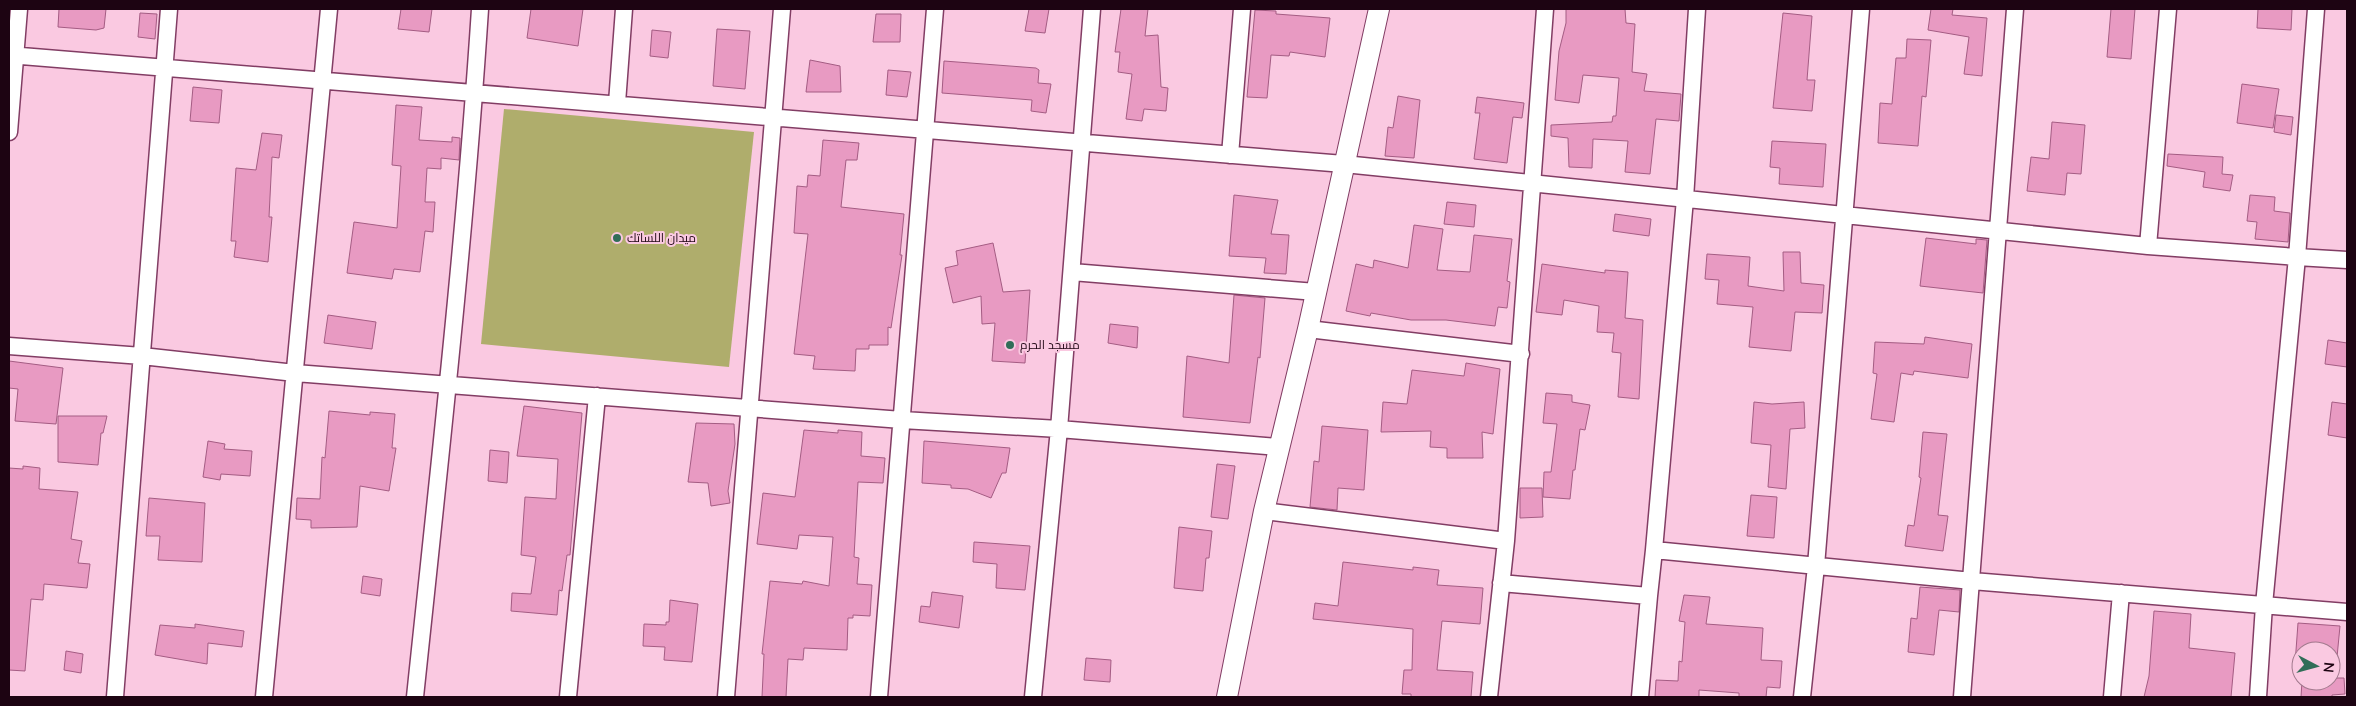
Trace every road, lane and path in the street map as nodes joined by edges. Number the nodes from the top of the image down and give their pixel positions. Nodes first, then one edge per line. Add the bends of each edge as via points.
1 (19, 9) edge
2 (169, 9) edge
3 (330, 9) edge
4 (480, 9) edge
5 (624, 9) edge
6 (782, 9) edge
7 (935, 9) edge
8 (1092, 9) edge
9 (1242, 9) edge
10 (1379, 9) edge
11 (1545, 9) edge
12 (1697, 9) edge
13 (1861, 9) edge
14 (2014, 9) edge
15 (2168, 9) edge
16 (2316, 9) edge
17 (12, 56) edge
18 (164, 69) junction
19 (324, 82) junction
20 (474, 92) junction
21 (617, 103) junction
22 (774, 116) junction
23 (925, 130) junction
24 (9, 132) edge
25 (1082, 144) junction
26 (1230, 155) junction
27 (1344, 164) junction
28 (1532, 184) junction
29 (1686, 199) junction
30 (1845, 216) junction
31 (1997, 231) junction
32 (2148, 246) junction
33 (2297, 256) junction
34 (2347, 260) edge
35 (1072, 272) junction
36 (1316, 292) junction
37 (1308, 329) junction
38 (9, 346) edge
39 (1520, 354) junction
40 (142, 356) junction
41 (295, 373) junction
42 (448, 384) junction
43 (597, 396) junction
44 (750, 407) junction
45 (902, 420) junction
46 (1059, 429) junction
47 (1278, 446) junction
48 (1264, 511) junction
49 (1506, 541) junction
50 (1654, 550) junction
51 (1816, 566) junction
52 (1972, 581) junction
53 (1501, 583) junction
54 (2121, 593) junction
55 (1649, 596) junction
56 (2264, 605) junction
57 (2347, 612) edge
58 (115, 697) edge
59 (264, 697) edge
60 (415, 697) edge
61 (568, 697) edge
62 (726, 697) edge
63 (879, 697) edge
64 (1033, 697) edge
65 (1227, 697) edge
66 (1490, 697) edge
67 (1640, 697) edge
68 (1802, 697) edge
69 (1962, 697) edge
70 (2112, 697) edge
71 (2258, 697) edge

1 - 17 street
2 - 18 street
3 - 19 street
4 - 20 street
5 - 21 street
6 - 22 street
7 - 23 street
8 - 25 street
9 - 26 street
10 - 27 street
11 - 28 street
12 - 29 street
13 - 30 street
14 - 31 street
15 - 32 street
16 - 33 street
17 - 18 street
17 - 24 street
18 - 19 street
18 - 40 street
19 - 20 street
19 - 41 street
20 - 21 street
20 - 42 street
21 - 22 street
22 - 23 street
22 - 44 street
23 - 25 street
23 - 45 street
25 - 26 street
25 - 35 street
26 - 27 street
27 - 28 street
27 - 36 street
28 - 29 street
28 - 39 street
29 - 30 street
29 - 50 street
30 - 31 street
30 - 51 street
31 - 32 street
31 - 52 street
32 - 33 street
33 - 34 street
33 - 56 street
35 - 36 street
35 - 46 street
36 - 37 street
37 - 39 street
37 - 47 street
38 - 40 street
39 - 49 street
40 - 41 street
40 - 58 street
41 - 42 street
41 - 59 street
42 - 43 street
42 - 60 street
43 - 44 street
43 - 61 street
44 - 45 street
44 - 62 street
45 - 46 street
45 - 63 street
46 - 47 street
46 - 64 street
47 - 48 street
48 - 49 street
48 - 65 street
49 - 53 street
50 - 51 street
50 - 55 street
51 - 52 street
51 - 68 street
52 - 54 street
52 - 69 street
53 - 55 street
53 - 66 street
54 - 56 street
54 - 70 street
55 - 67 street
56 - 57 street
56 - 71 street

